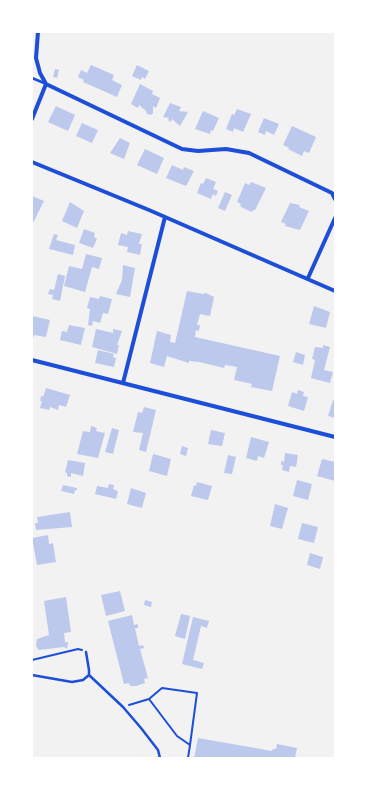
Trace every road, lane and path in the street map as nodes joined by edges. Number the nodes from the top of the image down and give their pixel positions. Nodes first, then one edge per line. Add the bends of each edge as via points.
1 (38, 32) edge
2 (32, 78) edge
3 (46, 84) junction
4 (32, 119) edge
5 (32, 162) edge
6 (335, 199) edge
7 (165, 217) junction
8 (335, 218) edge
9 (308, 278) junction
10 (335, 291) edge
11 (32, 360) edge
12 (123, 383) junction
13 (335, 437) edge
14 (86, 652) joint
15 (32, 660) edge
16 (32, 675) edge
17 (89, 675) junction
18 (149, 699) junction
19 (123, 707) junction
20 (190, 745) junction
21 (160, 758) edge
22 (188, 758) edge

1 - 3 street via 36,58
2 - 3 lane
3 - 4 street
3 - 6 street via 182,149 226,149 249,154 332,193
5 - 7 street
7 - 9 street
7 - 12 street
8 - 9 street
9 - 10 street
11 - 12 street
12 - 13 street
14 - 15 path via 78,649
14 - 17 lane
16 - 17 lane via 78,682
17 - 19 lane
18 - 19 path
18 - 20 path via 177,736
18 - 20 path via 162,688 196,693
19 - 21 lane via 158,750
20 - 22 path

